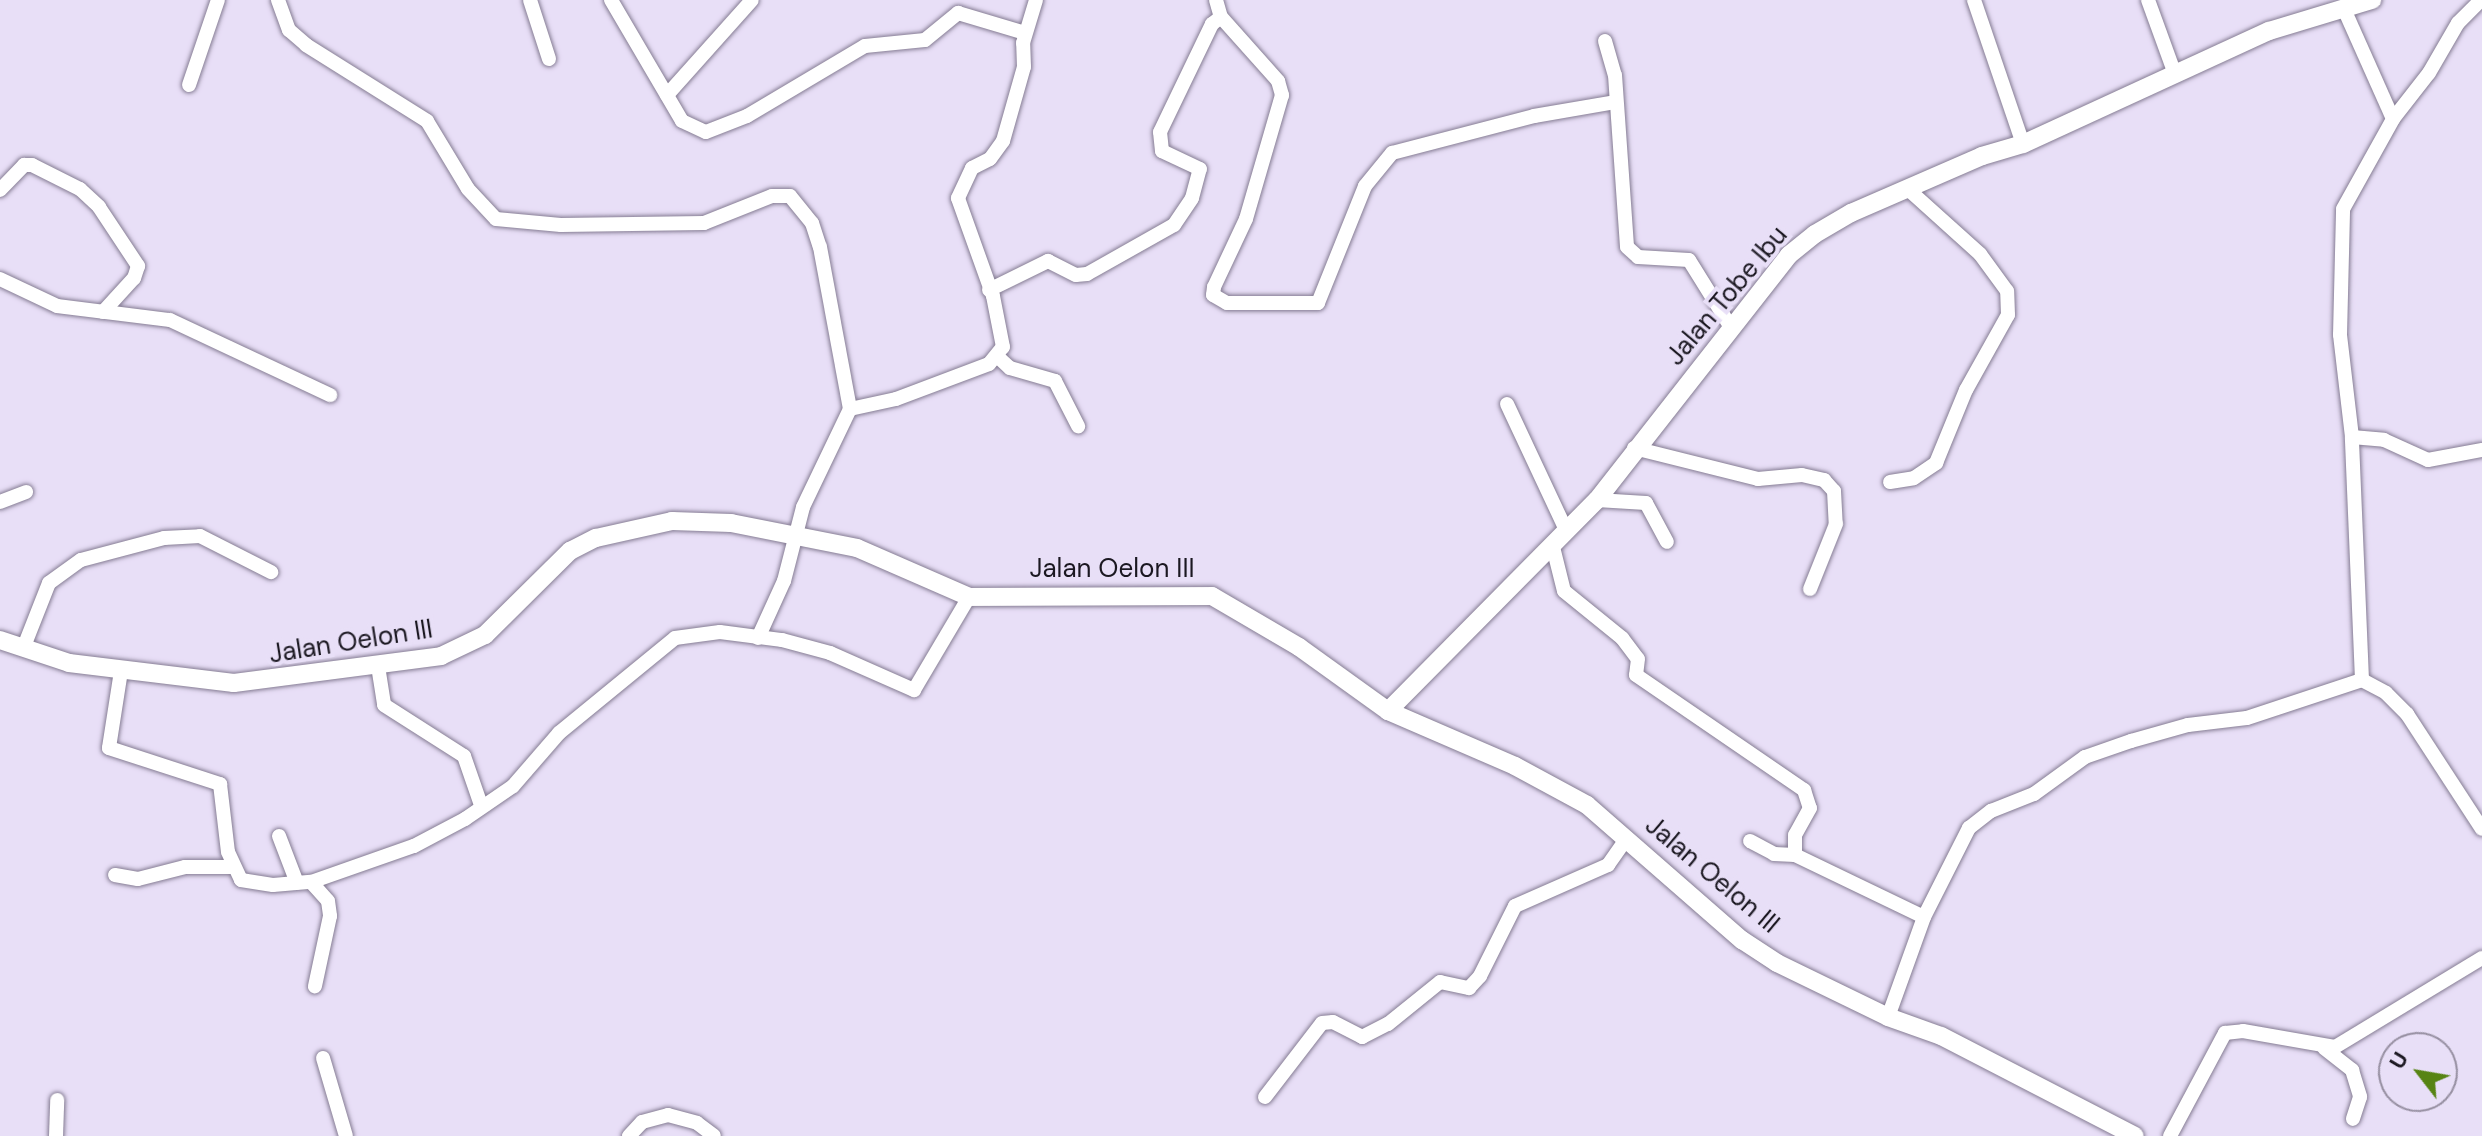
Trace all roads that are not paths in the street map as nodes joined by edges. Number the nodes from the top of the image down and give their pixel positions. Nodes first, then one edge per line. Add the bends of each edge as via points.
1 (218, 0) edge
2 (278, 0) edge
3 (530, 0) edge
4 (611, 0) edge
5 (752, 0) edge
6 (1036, 0) edge
7 (1216, 0) edge
8 (1974, 0) edge
9 (2148, 0) edge
10 (2372, 0) edge
11 (2481, 0) edge
12 (2344, 9) junction
13 (1221, 17) junction
14 (1025, 33) junction
15 (1605, 41) dead end
16 (549, 59) dead end
17 (2175, 74) junction
18 (189, 85) dead end
19 (667, 95) junction
20 (1615, 102) junction
21 (2393, 119) junction
22 (2023, 144) junction
23 (0, 190) edge
24 (1910, 191) junction
25 (0, 279) edge
26 (989, 290) junction
27 (103, 312) junction
28 (1732, 329) junction
29 (998, 357) junction
30 (330, 395) dead end
31 (1507, 404) dead end
32 (850, 409) junction
33 (1078, 426) dead end
34 (2352, 437) junction
35 (1634, 448) junction
36 (2482, 450) edge
37 (1890, 482) dead end
38 (26, 492) dead end
39 (1597, 500) junction
40 (0, 502) edge
41 (1567, 532) junction
42 (794, 535) junction
43 (1667, 542) dead end
44 (1553, 547) junction
45 (271, 572) dead end
46 (1810, 589) dead end
47 (969, 597) junction
48 (758, 638) junction
49 (0, 640) edge
50 (23, 649) junction
51 (378, 666) junction
52 (121, 671) junction
53 (2362, 680) junction
54 (1388, 711) junction
55 (481, 805) junction
56 (2482, 829) edge
57 (279, 836) dead end
58 (1627, 838) junction
59 (1750, 841) dead end
60 (1795, 855) junction
61 (231, 867) junction
62 (115, 875) dead end
63 (304, 883) junction
64 (1924, 917) junction
65 (2482, 958) edge
66 (315, 986) dead end
67 (1888, 1017) junction
68 (2324, 1048) junction
69 (323, 1058) dead end
70 (1265, 1097) dead end
71 (57, 1100) dead end
72 (2353, 1119) dead end
73 (56, 1136) edge
74 (346, 1136) edge
75 (629, 1136) edge
76 (714, 1136) edge
77 (2135, 1136) edge
78 (2170, 1136) edge

1 - 18 street
2 - 32 street via 289,30 306,45 427,121 468,189 496,219 561,225 704,223 772,196 790,196 812,223 820,247
3 - 16 street
4 - 19 street
5 - 19 street
6 - 14 street
7 - 13 street
8 - 22 street
9 - 17 street
10 - 12 street, Jalan Tobe Ibu
11 - 21 street via 2458,23 2429,73
12 - 17 street, Jalan Tobe Ibu via 2269,31
12 - 21 street
13 - 20 street via 1278,81 1282,95 1246,219 1214,287 1213,295 1227,303 1318,303 1365,186 1392,153 1534,116
13 - 26 street via 1212,24 1160,132 1162,151 1200,169 1192,198 1174,225 1087,274 1076,275 1046,262
14 - 19 street via 958,13 925,40 865,46 747,116 706,132 689,128
14 - 26 street via 1024,67 1003,141 990,159 972,168 958,198
15 - 20 street
17 - 22 street, Jalan Tobe Ibu
20 - 28 street via 1627,247 1638,257 1689,260
21 - 34 street via 2358,174 2340,226 2340,335
22 - 24 street, Jalan Tobe Ibu via 1982,156
23 - 27 street via 24,165 32,165 80,189 99,207 138,266 134,278
24 - 28 street, Jalan Tobe Ibu via 1815,234 1789,255
24 - 37 street via 1980,254 2007,291 2008,315 1966,390 1936,463 1914,478
25 - 27 street via 57,306
26 - 29 street via 1003,332
27 - 30 street via 170,320
28 - 35 street, Jalan Tobe Ibu
29 - 32 street via 896,399
29 - 33 street via 1010,368 1055,381
31 - 41 street
32 - 42 street
34 - 36 street via 2384,440 2428,460
34 - 53 street
35 - 39 street, Jalan Tobe Ibu
35 - 46 street via 1758,479 1802,475 1824,480 1834,491 1836,524
38 - 40 street
39 - 41 street, Jalan Tobe Ibu
39 - 43 street via 1646,503
41 - 44 street, Jalan Tobe Ibu
42 - 47 street, Jalan Oelon III via 872,553
42 - 48 street via 784,581
42 - 51 street, Jalan Oelon III via 690,520 596,538 570,551 470,645 441,656
44 - 54 street, Jalan Tobe Ibu
44 - 60 street via 1564,591 1636,654 1638,677 1804,790 1810,808 1794,841
45 - 50 street via 200,536 164,538 81,560 49,583
47 - 48 street via 914,690 830,653
47 - 54 street, Jalan Oelon III via 1212,596 1299,647
48 - 55 street via 720,632 675,638 559,733 513,786
49 - 50 street, Jalan Oelon III
50 - 52 street, Jalan Oelon III
51 - 52 street, Jalan Oelon III via 234,683
51 - 55 street via 384,705 464,756
52 - 61 street via 109,748 220,784
53 - 56 street via 2386,693 2407,714
53 - 64 street via 2247,718 2188,725 2085,757 2034,794 1991,811 1969,828
54 - 58 street, Jalan Oelon III via 1541,779 1587,805
55 - 63 street via 414,846
57 - 63 street
58 - 67 street, Jalan Oelon III via 1742,940
58 - 70 street via 1608,865 1515,906 1469,988 1440,982 1388,1024 1362,1037 1333,1022 1322,1023
59 - 60 street via 1774,854
60 - 64 street
61 - 62 street via 185,867 138,879
61 - 63 street via 246,882
63 - 66 street via 328,901 330,916
64 - 67 street
65 - 68 street via 2410,997 2346,1042
67 - 77 street, Jalan Oelon III via 1941,1036
68 - 72 street via 2352,1070 2360,1097
68 - 78 street via 2243,1031 2225,1033
69 - 74 street
71 - 73 street
75 - 76 street via 642,1122 668,1115 697,1123

